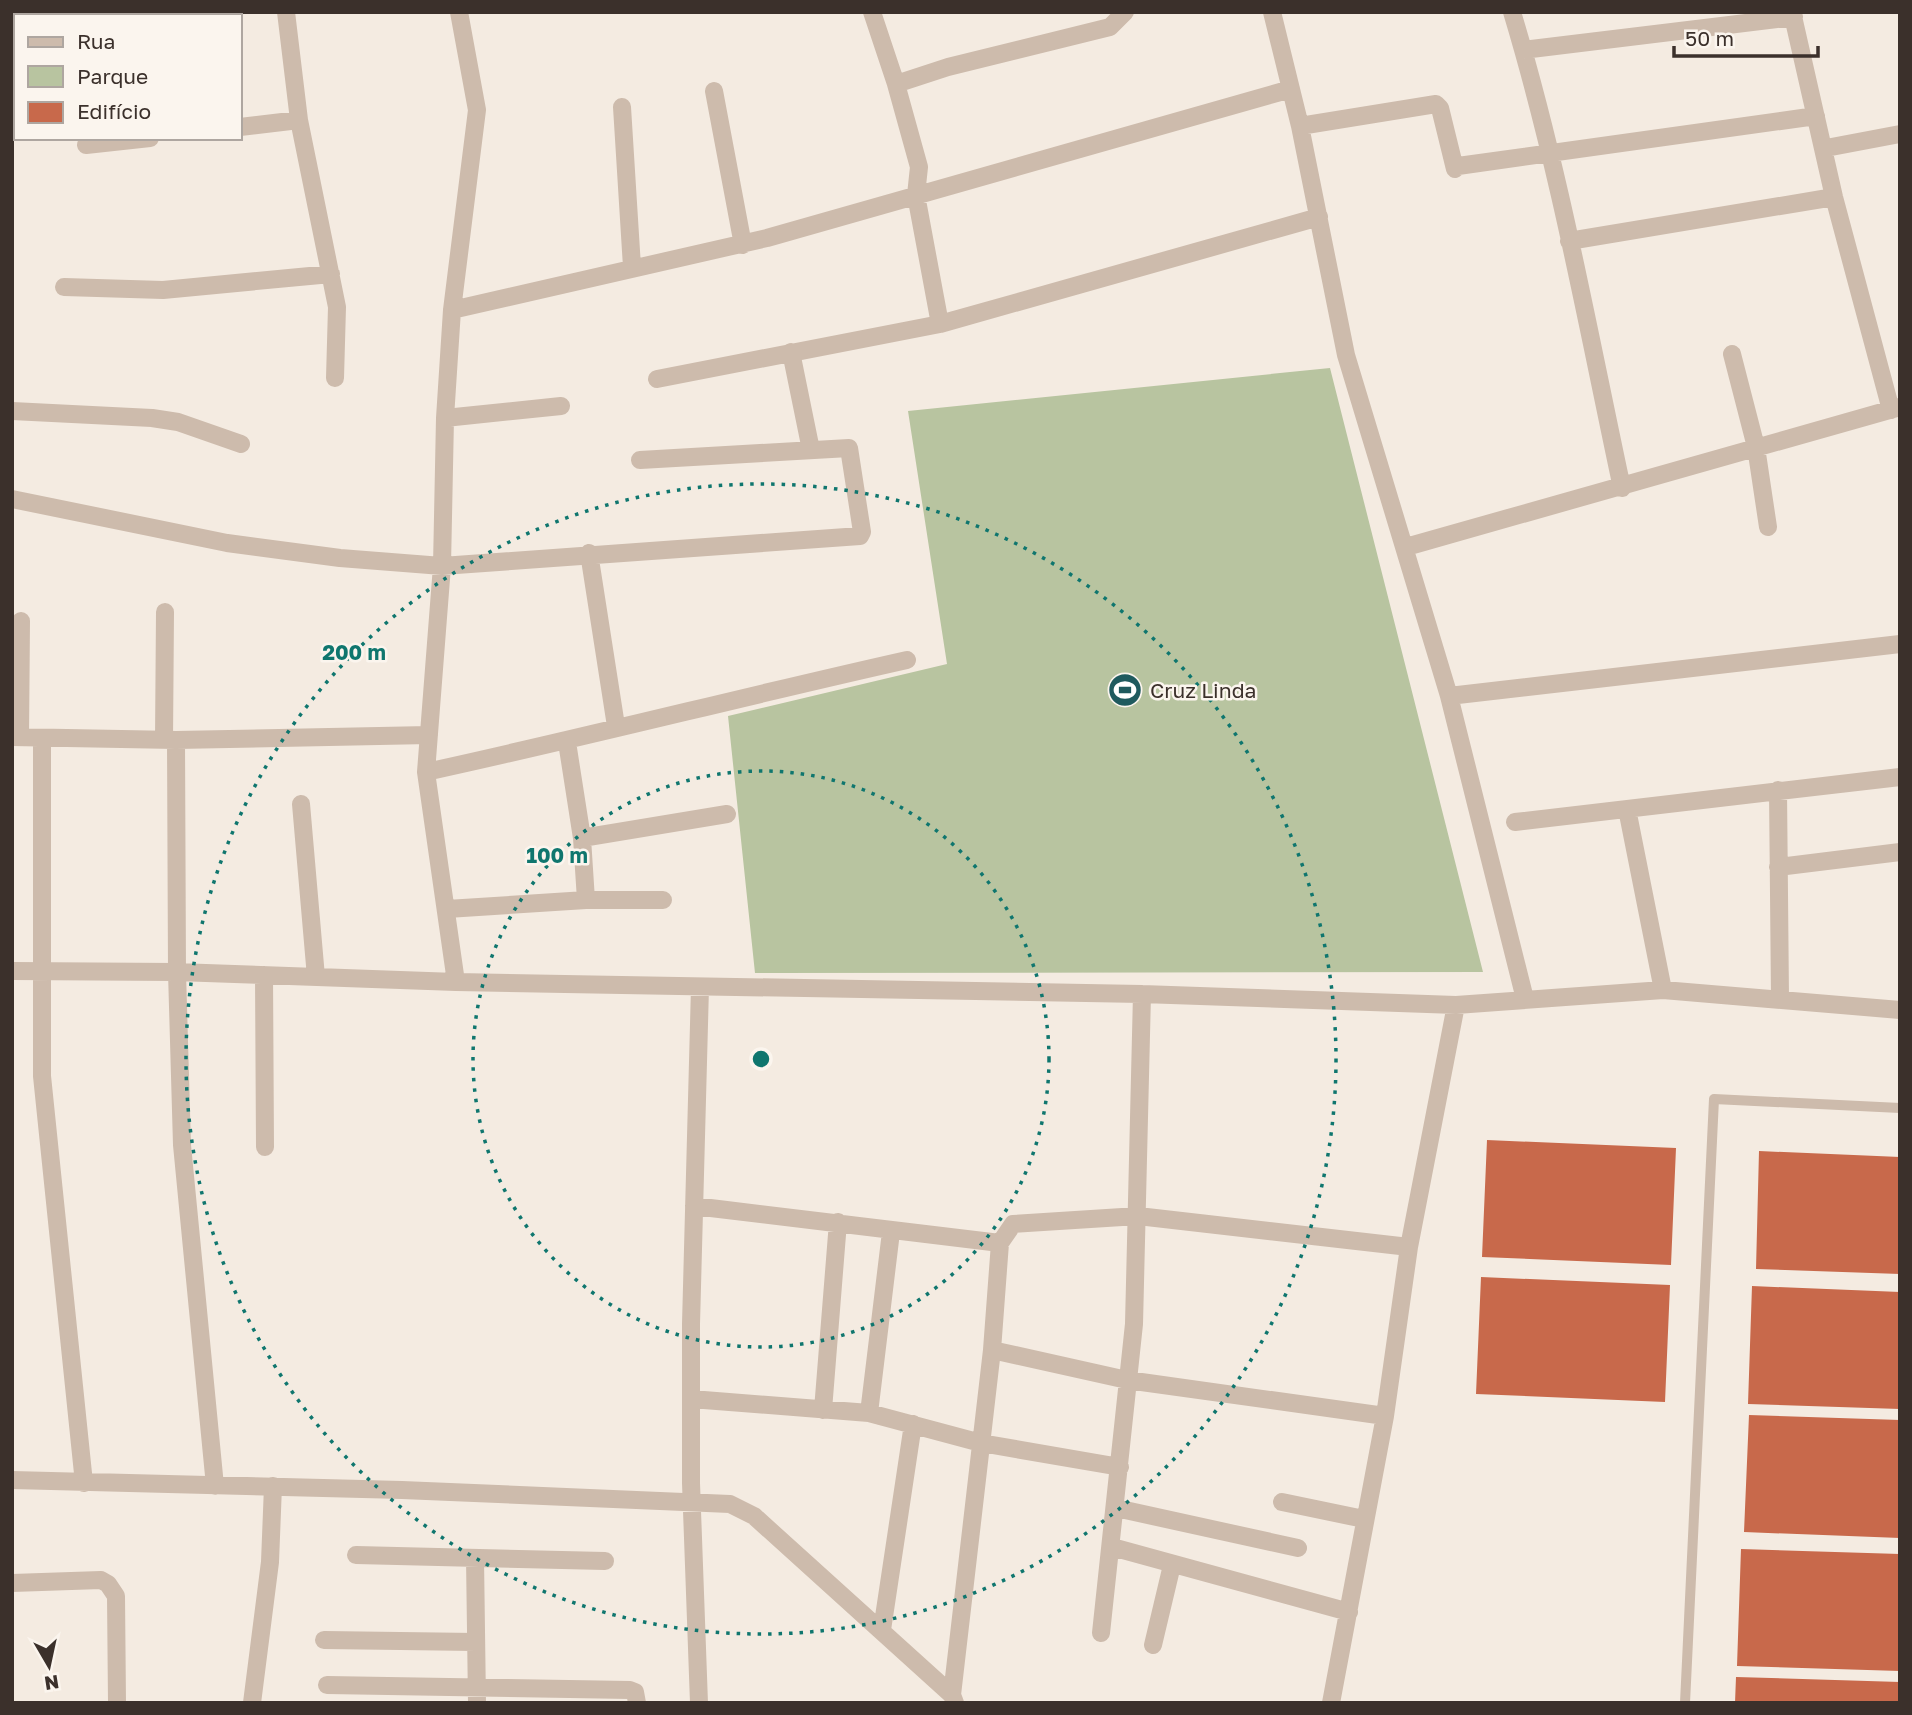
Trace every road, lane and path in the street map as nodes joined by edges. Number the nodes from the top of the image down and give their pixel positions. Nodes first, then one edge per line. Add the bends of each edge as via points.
1 (286, 12) edge
2 (459, 12) edge
3 (872, 12) edge
4 (1125, 12) edge
5 (1272, 12) edge
6 (1512, 12) edge
7 (1793, 15) edge
8 (1523, 50) junction
9 (897, 84) junction
10 (1290, 89) junction
11 (714, 91) dead end
12 (622, 107) dead end
13 (1816, 116) junction
14 (299, 120) junction
15 (1300, 126) junction
16 (242, 127) edge
17 (1900, 134) edge
18 (132, 140) edge
19 (86, 145) dead end
20 (1826, 148) junction
21 (1550, 154) junction
22 (916, 195) junction
23 (1835, 197) junction
24 (1319, 217) junction
25 (1569, 241) junction
26 (743, 245) junction
27 (632, 267) junction
28 (331, 274) junction
29 (64, 288) dead end
30 (452, 310) junction
31 (940, 324) junction
32 (791, 352) junction
33 (1732, 354) dead end
34 (335, 377) dead end
35 (657, 379) dead end
36 (562, 406) dead end
37 (1895, 409) edge
38 (12, 411) edge
39 (445, 418) junction
40 (241, 444) dead end
41 (1756, 447) junction
42 (811, 450) junction
43 (640, 460) dead end
44 (1622, 488) junction
45 (12, 499) edge
46 (1768, 527) dead end
47 (1406, 547) junction
48 (589, 553) junction
49 (442, 566) junction
50 (165, 611) dead end
51 (21, 621) dead end
52 (1900, 644) edge
53 (906, 660) dead end
54 (1449, 696) junction
55 (616, 726) junction
56 (429, 735) junction
57 (16, 737) edge
58 (43, 738) junction
59 (170, 740) junction
60 (567, 742) junction
61 (426, 772) junction
62 (1900, 777) edge
63 (1778, 790) junction
64 (302, 804) dead end
65 (1627, 809) junction
66 (727, 814) dead end
67 (1516, 822) dead end
68 (582, 838) junction
69 (1900, 852) edge
70 (1779, 867) junction
71 (586, 900) junction
72 (663, 900) dead end
73 (447, 909) junction
74 (12, 971) edge
75 (177, 972) junction
76 (40, 973) junction
77 (264, 975) junction
78 (316, 977) junction
79 (456, 982) junction
80 (700, 987) junction
81 (1663, 989) junction
82 (1142, 994) junction
83 (1780, 998) junction
84 (1525, 999) junction
85 (1456, 1005) junction
86 (1900, 1010) edge
87 (1900, 1108) edge
88 (265, 1147) dead end
89 (694, 1206) junction
90 (1138, 1216) junction
91 (838, 1222) junction
92 (891, 1232) junction
93 (1000, 1243) junction
94 (1409, 1247) junction
95 (992, 1350) junction
96 (1127, 1380) junction
97 (691, 1399) junction
98 (823, 1410) junction
99 (869, 1413) junction
100 (1385, 1416) junction
101 (913, 1424) junction
102 (981, 1443) junction
103 (1120, 1467) junction
104 (12, 1480) edge
105 (84, 1483) junction
106 (215, 1486) junction
107 (273, 1486) junction
108 (694, 1502) junction
109 (1282, 1502) dead end
110 (1116, 1508) junction
111 (1364, 1519) junction
112 (1112, 1547) junction
113 (1298, 1548) dead end
114 (356, 1555) dead end
115 (475, 1558) junction
116 (605, 1561) dead end
117 (1172, 1565) junction
118 (12, 1583) edge
119 (1349, 1612) junction
120 (881, 1630) junction
121 (1101, 1633) dead end
122 (324, 1640) dead end
123 (477, 1642) junction
124 (1153, 1645) dead end
125 (327, 1685) dead end
126 (477, 1695) edge
127 (562, 1696) edge
128 (954, 1699) edge
129 (117, 1703) edge
130 (252, 1703) edge
131 (637, 1703) edge
132 (699, 1703) edge
133 (1331, 1703) edge
134 (1685, 1703) edge

1 - 14 street
2 - 30 street via 477,110
3 - 9 street
4 - 9 street via 1110,27 948,66
5 - 10 street
6 - 8 street
7 - 8 street
7 - 13 street
8 - 21 street
9 - 22 street via 919,167
10 - 15 street
10 - 22 street
11 - 26 street
12 - 27 street
13 - 20 street
13 - 21 street
14 - 16 street
14 - 28 street
15 - 21 street via 1431,103 1440,108 1455,169
15 - 24 street
17 - 20 street
18 - 19 street
20 - 23 street
21 - 25 street
22 - 26 street
22 - 31 street
23 - 25 street
23 - 37 street
24 - 31 street
24 - 47 street via 1346,355
25 - 44 street
26 - 27 street
27 - 30 street
28 - 29 street via 163,290
28 - 34 street via 338,327
30 - 39 street
31 - 32 street
32 - 35 street
32 - 42 street
33 - 41 street
36 - 39 street
37 - 41 street
38 - 40 street via 152,418
39 - 49 street
41 - 44 street
41 - 46 street
42 - 43 street
42 - 48 street via 849,448 852,453 860,536
44 - 47 street
45 - 49 street via 228,543
47 - 54 street
48 - 49 street
48 - 55 street
49 - 56 street
50 - 59 street
51 - 57 street
52 - 54 street
53 - 55 street
54 - 84 street
55 - 60 street
56 - 59 street
56 - 61 street
57 - 58 street
58 - 59 street
58 - 76 street
59 - 75 street
60 - 61 street
60 - 68 street
61 - 73 street
62 - 63 street
63 - 65 street
63 - 70 street
64 - 78 street
65 - 67 street
65 - 81 street
66 - 68 street
68 - 71 street
69 - 70 street
70 - 83 street
71 - 72 street
71 - 73 street
73 - 79 street
74 - 76 street
75 - 76 street
75 - 77 street
75 - 106 street via 183,1145
76 - 105 street via 42,1076
77 - 78 street
77 - 88 street
78 - 79 street
79 - 80 street
80 - 82 street
80 - 89 street
81 - 83 street
81 - 84 street
82 - 85 street
82 - 90 street
83 - 86 street
84 - 85 street
85 - 94 street
87 - 134 lane via 1714,1099
89 - 91 street
89 - 97 street
90 - 93 street via 1026,1221 1013,1224
90 - 94 street
90 - 96 street via 1135,1324
91 - 92 street
91 - 98 street
92 - 93 street
92 - 99 street
93 - 95 street
94 - 100 street
95 - 96 street
95 - 102 street
96 - 100 street
96 - 103 street
97 - 98 street
97 - 108 street
98 - 99 street
99 - 101 street
100 - 111 street
101 - 102 street
101 - 120 street
102 - 103 street
102 - 128 street
103 - 110 street
104 - 105 street
105 - 106 street
106 - 107 street
107 - 108 street
107 - 130 street via 270,1562
108 - 120 street via 730,1504 754,1516
108 - 132 street
109 - 111 street
110 - 112 street
110 - 113 street
111 - 119 street
112 - 117 street
112 - 121 street
114 - 115 street
115 - 116 street
115 - 123 street
117 - 119 street
117 - 124 street
118 - 129 street via 101,1580 108,1584 116,1596
119 - 133 street
120 - 128 street
122 - 123 street
123 - 126 street
125 - 126 street
126 - 127 street
127 - 131 street via 630,1690

